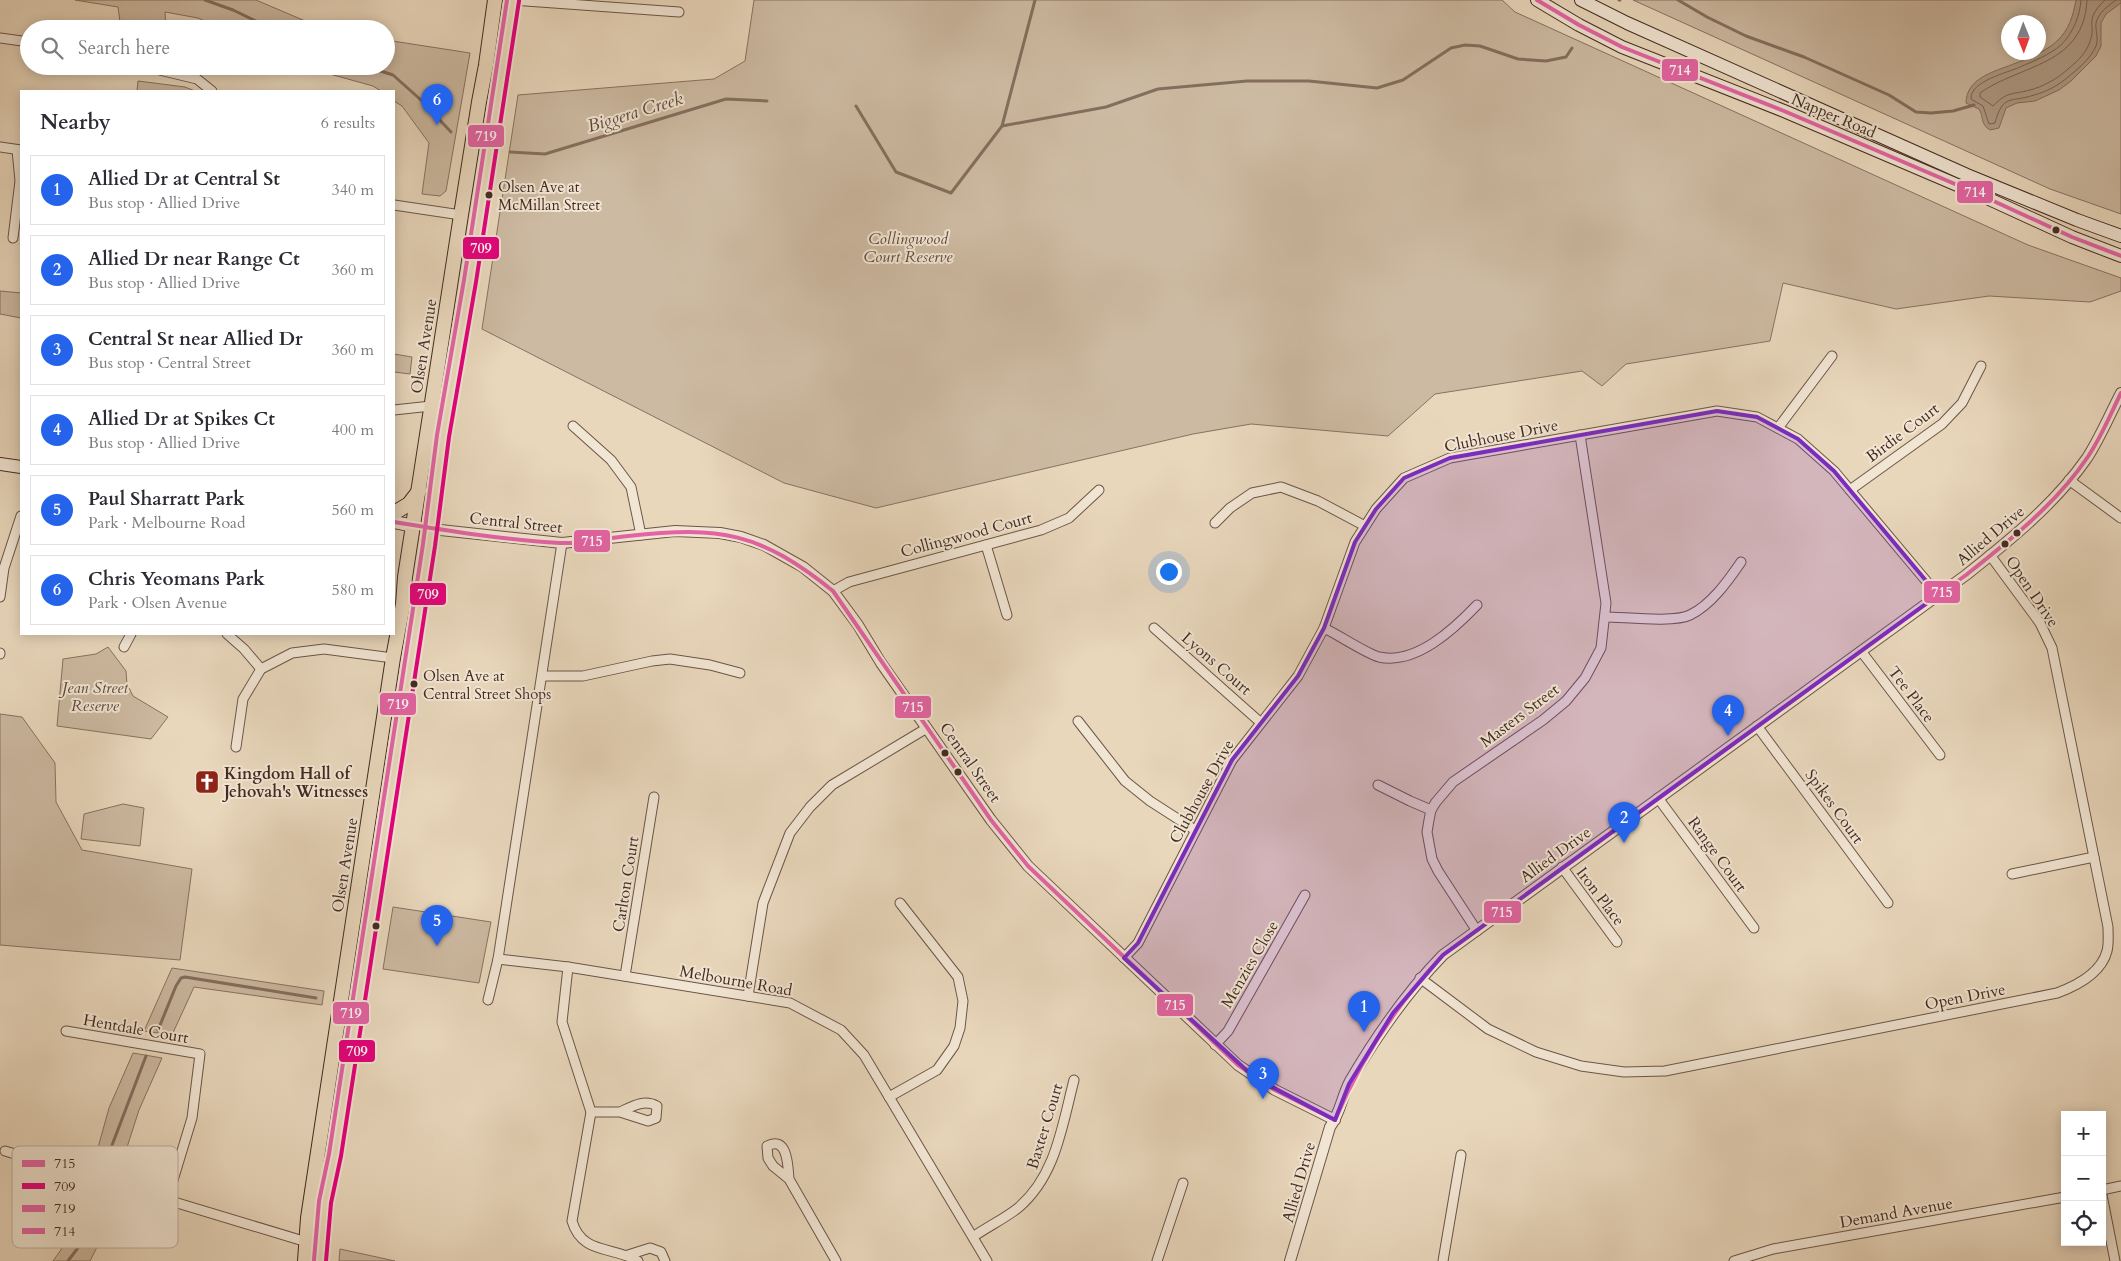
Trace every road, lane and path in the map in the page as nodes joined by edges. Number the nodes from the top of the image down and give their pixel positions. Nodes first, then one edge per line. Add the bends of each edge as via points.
1 (495, 0) edge
2 (512, 0) edge
3 (1537, 0) edge
4 (1581, 0) edge
5 (679, 12) dead end
6 (0, 38) edge
7 (20, 41) edge
8 (181, 75) edge
9 (211, 90) edge
10 (0, 147) edge
11 (19, 150) edge
12 (395, 205) edge
13 (461, 215) junction
14 (2104, 230) junction
15 (2121, 230) edge
16 (2121, 236) edge
17 (13, 238) dead end
18 (2121, 256) edge
19 (1832, 356) dead end
20 (1981, 366) dead end
21 (2121, 393) edge
22 (431, 406) junction
23 (395, 410) edge
24 (572, 426) dead end
25 (1778, 428) junction
26 (1580, 436) junction
27 (0, 464) edge
28 (20, 467) edge
29 (2069, 480) junction
30 (1099, 490) dead end
31 (1850, 490) junction
32 (419, 491) junction
33 (395, 512) edge
34 (2121, 518) edge
35 (20, 519) edge
36 (395, 522) edge
37 (1215, 523) dead end
38 (414, 526) junction
39 (1366, 526) junction
40 (431, 528) junction
41 (641, 535) junction
42 (562, 543) junction
43 (986, 545) junction
44 (1990, 556) junction
45 (1740, 562) dead end
46 (833, 591) junction
47 (1938, 595) junction
48 (0, 598) edge
49 (1477, 605) dead end
50 (1007, 615) dead end
51 (1605, 616) junction
52 (1154, 628) dead end
53 (1324, 628) junction
54 (130, 635) edge
55 (227, 635) edge
56 (124, 647) dead end
57 (1861, 651) junction
58 (393, 658) junction
59 (261, 669) junction
60 (740, 673) dead end
61 (542, 676) junction
62 (1078, 722) dead end
63 (1260, 722) junction
64 (1757, 726) junction
65 (927, 728) junction
66 (236, 747) dead end
67 (1940, 755) dead end
68 (1378, 785) dead end
69 (654, 797) dead end
70 (1658, 798) junction
71 (1431, 810) junction
72 (1195, 830) junction
73 (2094, 857) junction
74 (1562, 868) junction
75 (2012, 874) dead end
76 (1305, 895) dead end
77 (900, 903) dead end
78 (1888, 903) dead end
79 (1754, 928) dead end
80 (1477, 931) junction
81 (1617, 942) dead end
82 (1124, 958) junction
83 (498, 959) junction
84 (568, 967) junction
85 (625, 976) junction
86 (1420, 978) junction
87 (748, 996) junction
88 (488, 1000) dead end
89 (66, 1031) dead end
90 (1215, 1045) junction
91 (1074, 1080) dead end
92 (889, 1097) junction
93 (591, 1112) junction
94 (620, 1112) dead end
95 (1335, 1120) junction
96 (5, 1151) dead end
97 (12, 1153) edge
98 (1461, 1155) dead end
99 (178, 1164) edge
100 (789, 1179) dead end
101 (1183, 1182) dead end
102 (2121, 1186) edge
103 (2106, 1189) edge
104 (2061, 1198) edge
105 (2103, 1201) edge
106 (178, 1203) edge
107 (973, 1237) junction
108 (305, 1242) junction
109 (320, 1244) junction
110 (628, 1255) junction
111 (305, 1261) edge
112 (320, 1261) edge
113 (638, 1261) edge
114 (665, 1261) edge
115 (836, 1261) edge
116 (987, 1261) edge
117 (1157, 1261) edge
118 (1290, 1261) edge
119 (1443, 1261) edge
120 (1734, 1261) edge
121 (2115, 1261) edge

1 - 13 main road, Olsen Avenue
2 - 5 street
2 - 40 main road, Olsen Avenue
3 - 18 main road, Napper Road via 1604,39 1792,115
4 - 14 main road, Napper Road via 1967,176
6 - 7 street
8 - 9 street via 197,79
10 - 11 street
11 - 17 street via 20,181
12 - 13 street
13 - 22 main road, Olsen Avenue
14 - 15 main road
14 - 16 main road, Napper Road
19 - 25 street
20 - 31 street, Birdie Court via 1962,403 1942,424
21 - 29 street, Allied Drive via 2088,457
22 - 23 street
22 - 32 main road, Olsen Avenue
24 - 41 street via 611,460 631,487
25 - 26 street, Clubhouse Drive via 1757,417 1717,411
25 - 31 street, Clubhouse Drive via 1798,439
26 - 39 street, Clubhouse Drive via 1450,458 1404,478 1376,509
26 - 51 street, Masters Street via 1606,603
27 - 28 main road
29 - 34 street
29 - 44 street, Allied Drive via 2020,531
30 - 43 street, Collingwood Court via 1069,518 1041,530
31 - 47 street, Clubhouse Drive
32 - 33 main road
32 - 38 main road, Olsen Avenue
35 - 48 street via 4,568
36 - 38 main road
37 - 39 street via 1252,493 1281,487 1318,501
38 - 40 main road
38 - 58 main road, Olsen Avenue
39 - 53 street, Clubhouse Drive via 1355,542
40 - 42 street, Central Street
40 - 109 main road, Olsen Avenue
41 - 42 street, Central Street
41 - 46 street, Central Street via 698,531 741,537 785,556
42 - 61 street
43 - 46 street, Collingwood Court via 849,582
43 - 50 street
44 - 47 street, Allied Drive
44 - 73 street, Open Drive via 2040,623 2052,648
45 - 51 street via 1708,601 1689,616 1670,619
46 - 65 street, Central Street
47 - 57 street, Allied Drive
49 - 53 street via 1449,633 1402,656 1378,657
51 - 71 street, Masters Street via 1601,648 1585,678 1566,701 1453,782
52 - 63 street, Lyons Court
53 - 63 street, Clubhouse Drive via 1298,676
54 - 56 street
55 - 59 street
57 - 64 street, Allied Drive
57 - 67 street, Tee Place
58 - 59 street via 324,649 292,652
58 - 108 main road, Olsen Avenue
59 - 66 street via 243,699
60 - 61 street via 670,659 583,676
61 - 83 street
62 - 72 street via 1125,782
63 - 72 street, Clubhouse Drive via 1232,760
64 - 70 street, Allied Drive
64 - 78 street, Spikes Court
65 - 82 street, Central Street via 991,820 1028,866
65 - 87 street via 832,785 790,833 763,903
68 - 71 street
69 - 85 street, Carlton Court
70 - 74 street, Allied Drive
70 - 79 street, Range Court
71 - 80 street via 1427,832 1432,859
72 - 82 street, Clubhouse Drive via 1138,943
73 - 75 street
73 - 86 street, Open Drive via 2108,927 2107,952 2096,969 2079,984 2057,994 1665,1071 1624,1072 1581,1066 1536,1052 1488,1029
74 - 80 street, Allied Drive
74 - 81 street, Iron Place
76 - 90 street, Menzies Close via 1228,1031
77 - 92 street via 958,977 963,1002 954,1046 937,1070
80 - 86 street, Allied Drive via 1443,955
82 - 90 street, Central Street
83 - 84 street, Melbourne Road
83 - 88 street
84 - 85 street, Melbourne Road
84 - 93 street via 562,1022
85 - 87 street, Melbourne Road
86 - 95 street, Allied Drive via 1392,1013 1349,1084
87 - 92 street, Melbourne Road via 790,1003 841,1030 864,1055
89 - 99 street, Hentdale Court via 200,1054 192,1118
90 - 95 street, Central Street via 1255,1078
91 - 107 street, Baxter Court via 1054,1155 1042,1181 1018,1208
92 - 107 street, Melbourne Road
93 - 94 street
93 - 110 street via 572,1221 579,1237 593,1247
95 - 118 street, Allied Drive via 1324,1144
96 - 97 street
98 - 119 street
100 - 115 street
101 - 117 street
102 - 103 street
104 - 120 street, Demand Avenue via 1773,1249
105 - 121 street
106 - 108 street
107 - 116 street, Melbourne Road
108 - 109 street
108 - 111 main road, Olsen Avenue
109 - 112 main road, Olsen Avenue
110 - 113 street
110 - 114 street via 650,1248 661,1252

